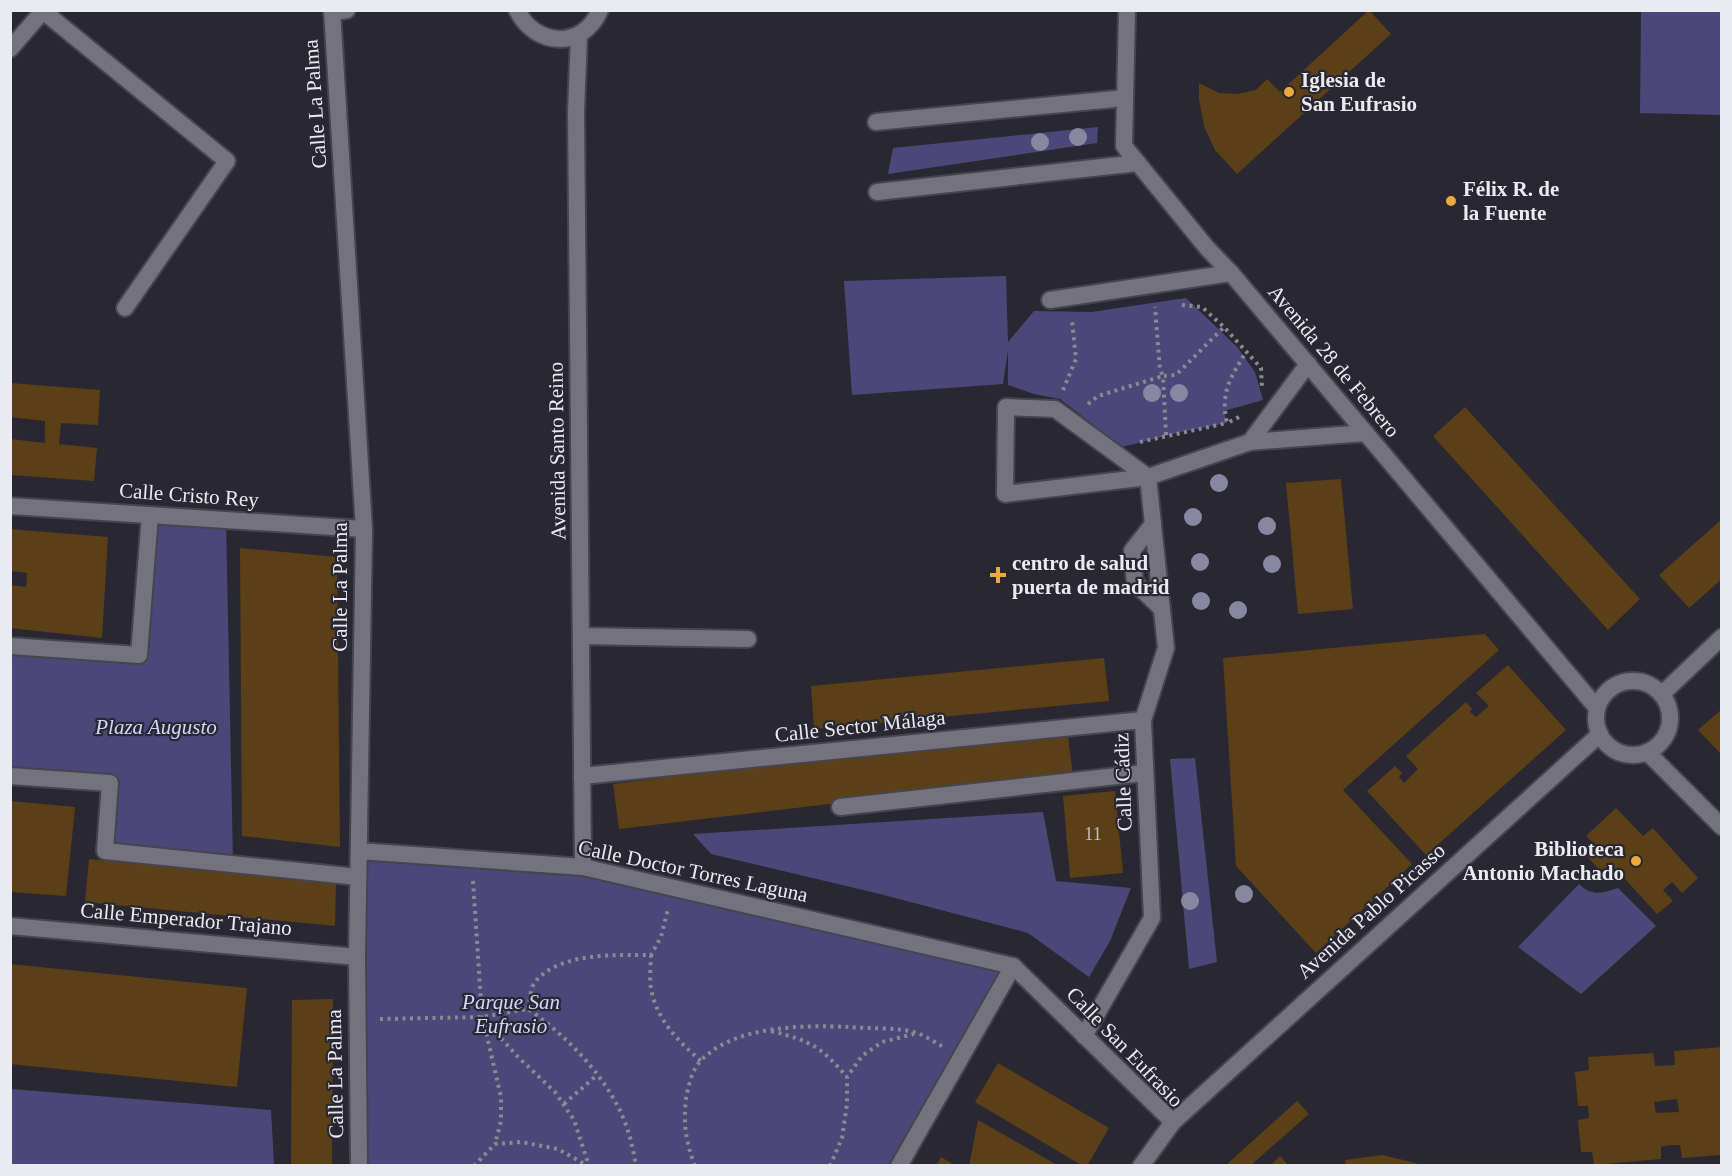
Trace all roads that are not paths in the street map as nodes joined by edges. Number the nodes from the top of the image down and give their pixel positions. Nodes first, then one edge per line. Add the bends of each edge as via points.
1 (517, 10) edge
2 (600, 10) edge
3 (1127, 10) edge
4 (335, 11) edge
5 (579, 35) junction
6 (10, 49) edge
7 (1125, 98) junction
8 (876, 122) dead end
9 (1138, 164) junction
10 (877, 192) dead end
11 (1231, 273) junction
12 (1050, 300) dead end
13 (125, 308) dead end
14 (1308, 364) junction
15 (1365, 433) junction
16 (1250, 442) junction
17 (1148, 477) junction
18 (10, 506) edge
19 (150, 515) junction
20 (1153, 524) junction
21 (364, 530) junction
22 (1162, 609) junction
23 (581, 636) junction
24 (1722, 637) edge
25 (748, 639) dead end
26 (10, 646) edge
27 (1662, 694) junction
28 (1597, 708) junction
29 (1143, 720) junction
30 (1591, 736) junction
31 (1647, 752) junction
32 (1144, 773) junction
33 (10, 776) edge
34 (582, 776) junction
35 (840, 807) dead end
36 (1722, 827) edge
37 (358, 851) junction
38 (583, 867) junction
39 (358, 877) junction
40 (10, 926) edge
41 (357, 957) junction
42 (1012, 966) junction
43 (1084, 1036) junction
44 (1173, 1122) junction
45 (358, 1166) edge
46 (899, 1166) edge
47 (1141, 1166) edge

1 - 5 street via 523,22 541,35 564,39
2 - 5 street
3 - 7 street, Avenida 28 de Febrero
4 - 21 street, Calle La Palma
5 - 23 street, Avenida Santo Reino via 576,124
6 - 13 street via 43,11 227,160
7 - 8 street
7 - 9 street, Avenida 28 de Febrero via 1124,146
9 - 10 street
9 - 11 street, Avenida 28 de Febrero
11 - 12 street
11 - 14 street, Avenida 28 de Febrero
14 - 15 street, Avenida 28 de Febrero
14 - 16 street
15 - 16 street
15 - 28 street, Avenida 28 de Febrero
16 - 17 street
17 - 17 street via 1005,494 1006,407 1055,409
17 - 20 street, Calle Cádiz
18 - 19 street, Calle Cristo Rey
19 - 21 street, Calle Cristo Rey
19 - 26 street via 140,655
20 - 22 street, Calle Cádiz
20 - 22 street via 1132,551 1135,583
21 - 37 street, Calle La Palma
22 - 29 street, Calle Cádiz via 1166,648
23 - 25 street
23 - 34 street, Avenida Santo Reino
24 - 27 street
27 - 28 street via 1642,681 1620,683 1610,689
27 - 31 street via 1671,715 1670,727 1665,738
28 - 30 street via 1597,725
29 - 32 street, Calle Cádiz
29 - 34 street, Calle Sector Málaga
30 - 31 street via 1625,754
30 - 44 street, Avenida Pablo Picasso
31 - 36 street
32 - 35 street
32 - 43 street, Calle Cádiz via 1152,918
33 - 39 street via 110,783 105,851
34 - 38 street, Avenida Santo Reino
37 - 38 street, Calle Doctor Torres Laguna
37 - 39 street, Calle La Palma
38 - 42 street, Calle Doctor Torres Laguna
39 - 41 street, Calle La Palma
40 - 41 street, Calle Emperador Trajano
41 - 45 street, Calle La Palma
42 - 43 street, Calle San Eufrasio
42 - 46 street
43 - 44 street, Calle San Eufrasio
44 - 47 street, Calle San Eufrasio

